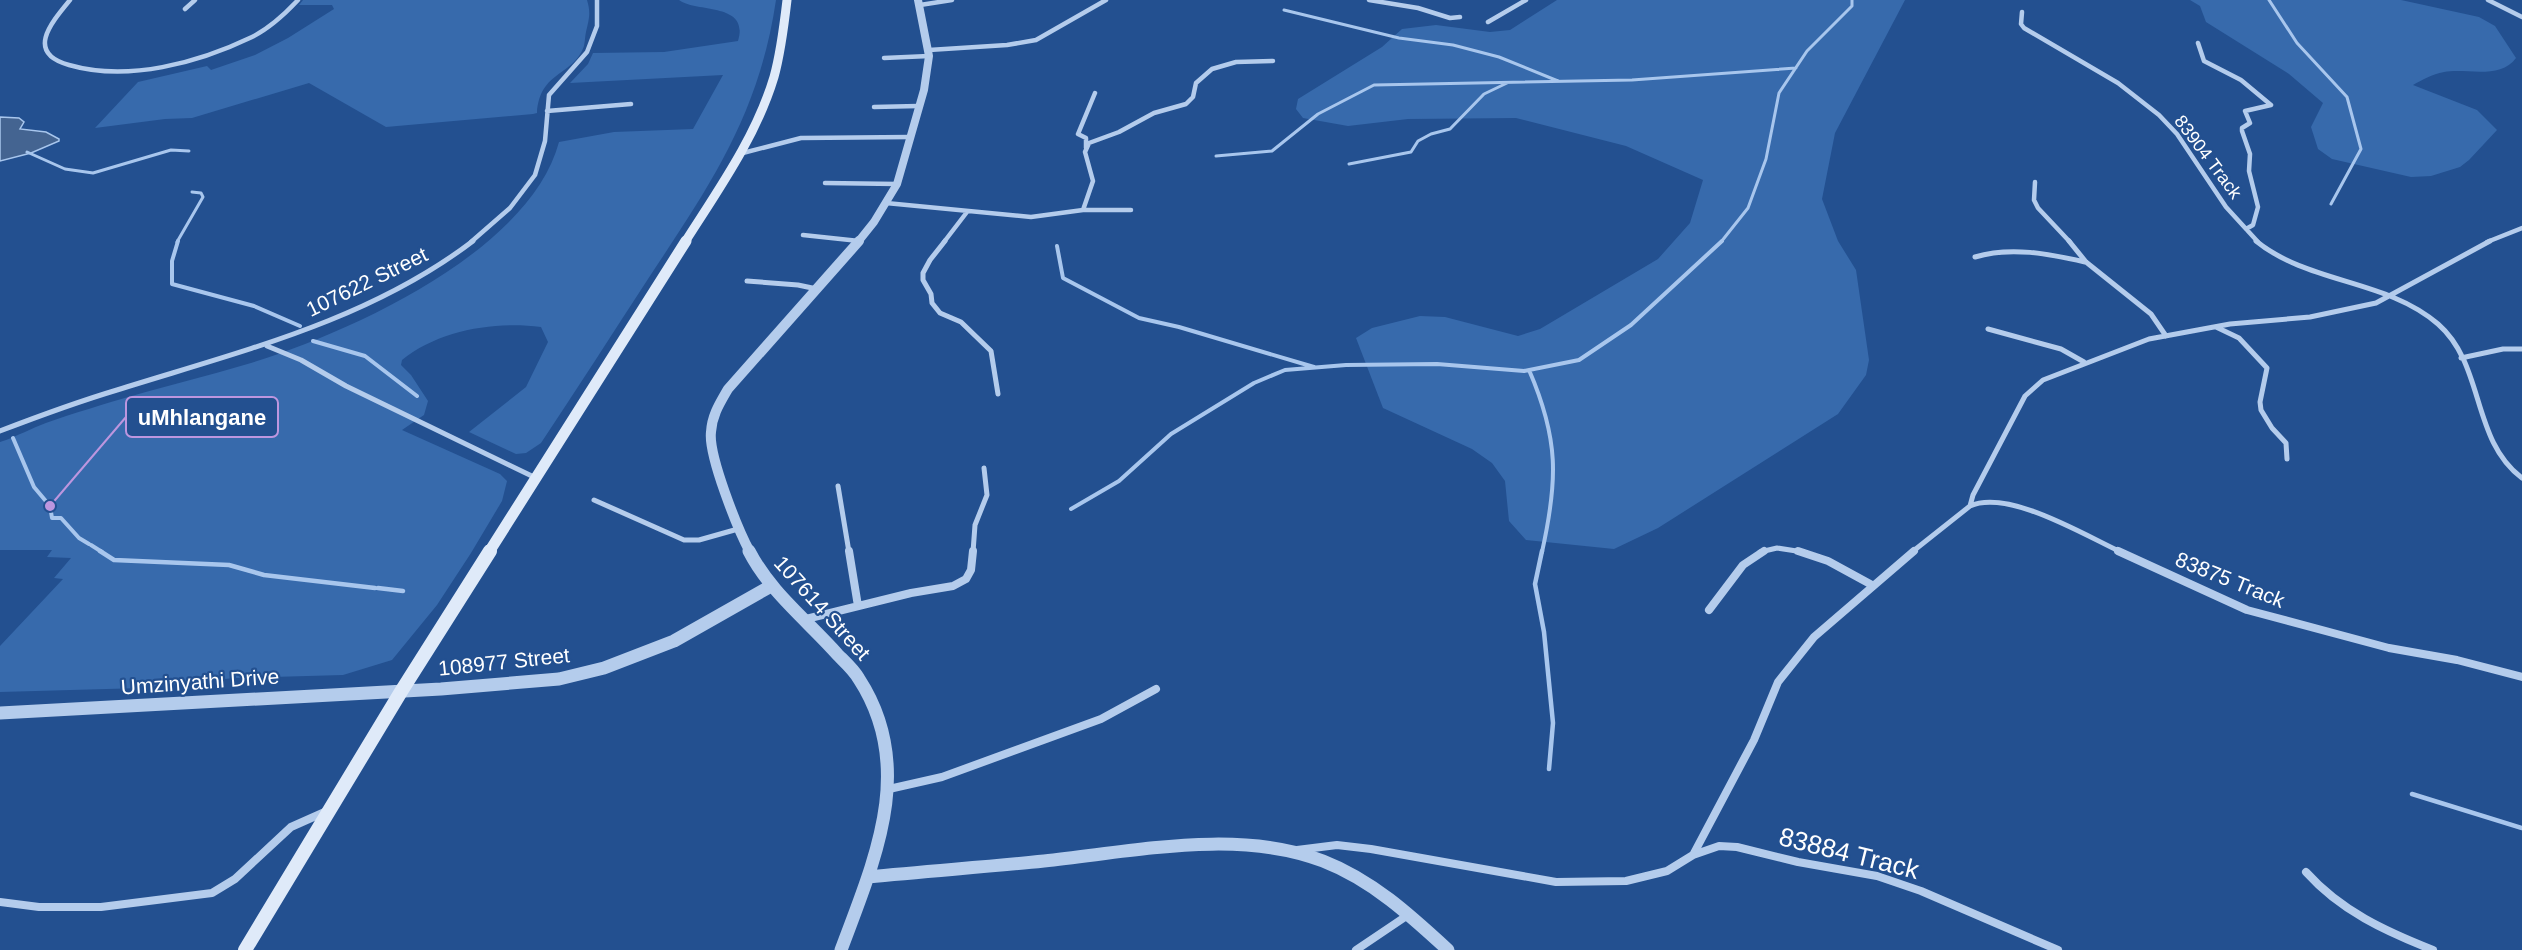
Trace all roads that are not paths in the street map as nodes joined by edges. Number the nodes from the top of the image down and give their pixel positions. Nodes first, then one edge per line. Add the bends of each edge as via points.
1 (70, 0) edge
2 (195, 0) edge
3 (298, 0) edge
4 (597, 0) edge
5 (787, 0) edge
6 (952, 0) edge
7 (1106, 0) edge
8 (1370, 0) edge
9 (1526, 0) edge
10 (2488, 0) edge
11 (919, 2) edge
12 (185, 9) dead end
13 (2022, 12) dead end
14 (1460, 17) dead end
15 (2522, 17) edge
16 (1488, 22) dead end
17 (2198, 43) dead end
18 (929, 53) junction
19 (884, 58) dead end
20 (1273, 60) dead end
21 (1095, 93) dead end
22 (631, 104) dead end
23 (918, 106) junction
24 (874, 107) dead end
25 (547, 111) junction
26 (910, 137) junction
27 (1086, 148) junction
28 (739, 154) junction
29 (2036, 182) dead end
30 (825, 183) dead end
31 (897, 184) junction
32 (886, 203) junction
33 (1083, 210) junction
34 (1131, 210) dead end
35 (967, 212) junction
36 (2522, 228) edge
37 (2246, 229) junction
38 (803, 235) dead end
39 (859, 241) junction
40 (1975, 257) dead end
41 (2086, 262) junction
42 (747, 281) dead end
43 (818, 290) junction
44 (2389, 297) junction
45 (2215, 326) junction
46 (1989, 329) dead end
47 (2166, 336) junction
48 (267, 346) junction
49 (2522, 349) edge
50 (2461, 358) junction
51 (2084, 362) junction
52 (998, 394) dead end
53 (0, 431) edge
54 (2287, 459) dead end
55 (984, 468) dead end
56 (536, 478) junction
57 (2522, 478) edge
58 (838, 486) dead end
59 (594, 500) dead end
60 (1970, 506) junction
61 (738, 529) junction
62 (1872, 585) junction
63 (771, 586) junction
64 (858, 606) junction
65 (1709, 610) dead end
66 (806, 619) junction
67 (2522, 677) edge
68 (1156, 689) dead end
69 (402, 690) junction
70 (0, 713) edge
71 (889, 789) junction
72 (332, 809) junction
73 (1288, 851) junction
74 (1693, 855) junction
75 (2306, 872) dead end
76 (868, 877) junction
77 (0, 902) edge
78 (1409, 913) junction
79 (245, 950) edge
80 (840, 950) edge
81 (1356, 950) edge
82 (1448, 950) edge
83 (2058, 950) edge
84 (2433, 950) edge

1 - 3 street via 52,22 45,51 70,67 100,70 162,66 227,47 270,26
2 - 12 street
4 - 25 street, 107622 Street via 599,18 588,52 550,93
5 - 28 main road via 773,77
6 - 11 street
7 - 18 street via 1036,40
8 - 14 street
9 - 16 street
10 - 15 street
11 - 18 street, 107614 Street
13 - 37 street, 83904 Track via 2024,28 2112,79 2165,121
17 - 37 street via 2204,61 2241,80 2271,105 2245,111 2250,123 2242,131 2250,154 2249,171 2258,207 2253,225
18 - 19 street
18 - 23 street, 107614 Street
20 - 27 street via 1236,62 1212,69 1196,83 1193,98 1186,104 1154,113 1089,143
21 - 27 street via 1088,118 1078,134 1086,138
22 - 25 street
23 - 24 street
23 - 26 street, 107614 Street
25 - 48 street, 107622 Street via 544,148 537,170 516,202 487,230 445,262 394,291
26 - 28 street via 801,138
26 - 31 street, 107614 Street
27 - 33 street via 1094,176
28 - 56 main road
29 - 41 street via 2035,204
30 - 31 street
31 - 32 street, 107614 Street
32 - 35 street
32 - 39 street, 107614 Street
33 - 34 street
33 - 35 street via 1031,217
35 - 52 street via 930,260 923,280 940,313 961,322 991,351
36 - 44 street via 2498,236
37 - 44 street, 83904 Track via 2265,248 2294,264
38 - 39 street
39 - 43 street, 107614 Street
40 - 41 street via 1991,251 2014,251
41 - 47 street via 2151,314
42 - 43 street
43 - 61 street, 107614 Street via 737,379 714,413 710,435 714,456
44 - 45 street via 2346,311
44 - 50 street, 83904 Track via 2439,326
45 - 47 street
45 - 54 street via 2239,338 2267,368 2261,410 2286,443
46 - 51 street via 2049,345
47 - 51 street
48 - 53 street, 107622 Street
48 - 56 street
49 - 50 street via 2492,350
50 - 57 street, 83904 Track via 2476,392 2490,442 2508,468
51 - 60 street via 2043,380 2025,396
55 - 64 street via 987,495 975,525 971,570 966,579 953,586
56 - 69 main road
58 - 64 street
59 - 61 street via 684,540
60 - 62 street
60 - 67 street, 83875 Track via 1982,501 2023,507 2266,616
61 - 63 street, 107614 Street
62 - 65 street via 1823,559 1774,547 1747,560
62 - 74 street via 1814,637 1778,682 1754,740
63 - 66 street, 107614 Street
63 - 69 street, 108977 Street via 674,641 604,668 559,679
64 - 66 street
66 - 71 street, 107614 Street via 867,691 887,751
68 - 71 street via 1101,719 942,777
69 - 70 street, Umzinyathi Drive
69 - 72 main road
71 - 76 street, 107614 Street
72 - 77 street via 291,827 235,879 212,892 101,907 39,907
72 - 79 main road
73 - 74 street, 83884 Track via 1337,845 1556,882 1600,884 1645,878 1667,871
73 - 76 street via 1182,844
73 - 78 street via 1346,871
74 - 83 street, 83884 Track via 1719,846 1737,847 1809,865 1877,876
75 - 84 street via 2315,884 2356,916
76 - 80 street, 107614 Street
78 - 81 street
78 - 82 street

